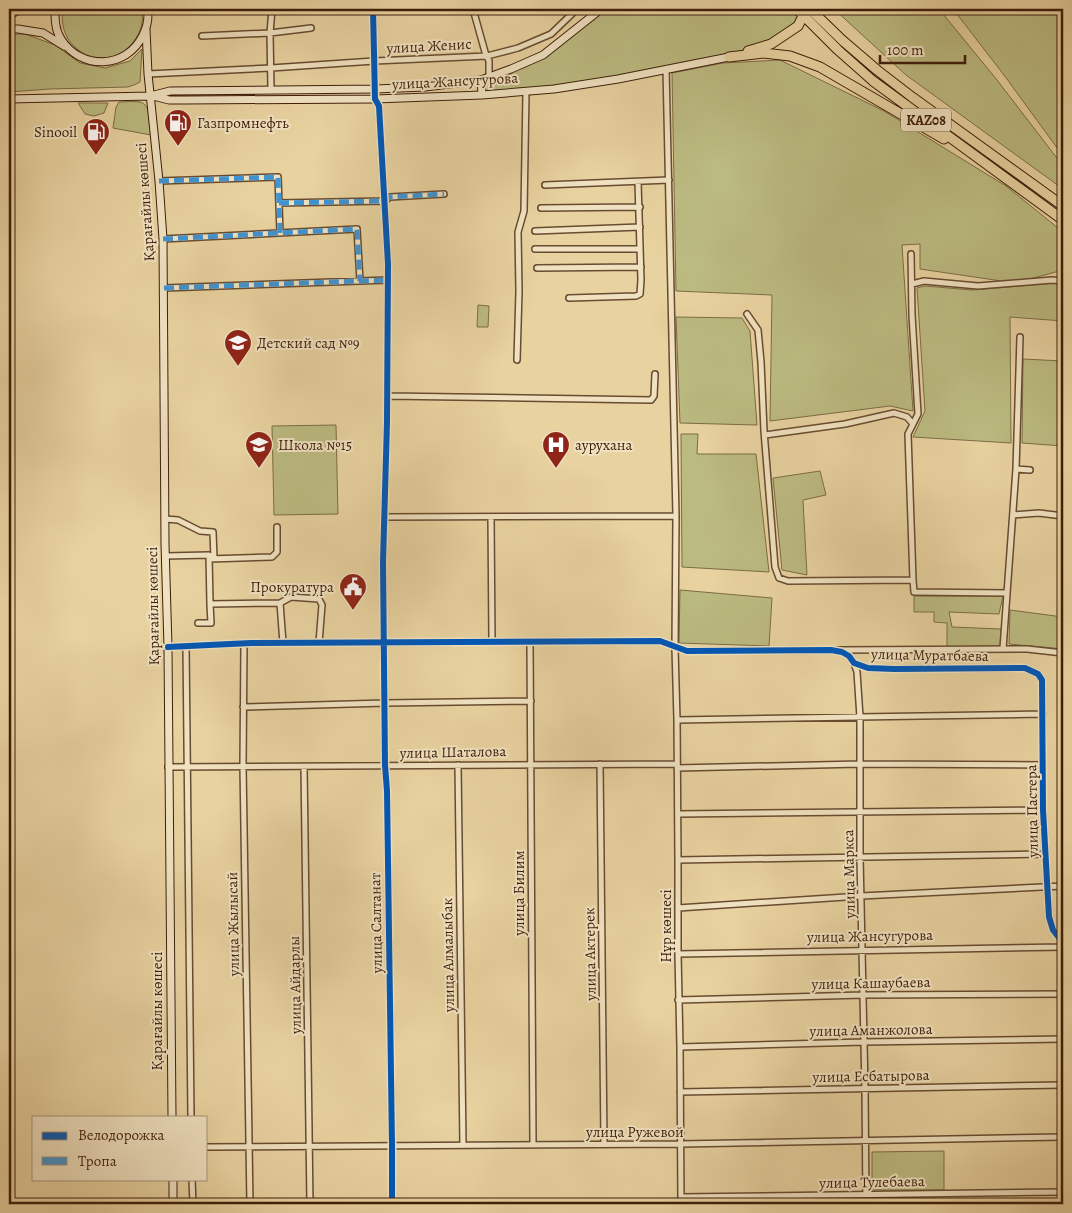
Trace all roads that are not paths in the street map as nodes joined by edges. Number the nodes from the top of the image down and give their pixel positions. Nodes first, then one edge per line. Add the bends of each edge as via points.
1 (22, 9) edge
2 (55, 9) edge
3 (147, 9) edge
4 (272, 9) edge
5 (373, 9) edge
6 (473, 9) edge
7 (578, 9) edge
8 (599, 9) edge
9 (803, 11) edge
10 (9, 15) edge
11 (311, 28) dead end
12 (9, 29) edge
13 (146, 29) junction
14 (270, 33) junction
15 (202, 36) dead end
16 (69, 50) junction
17 (487, 56) junction
18 (728, 56) junction
19 (374, 61) junction
20 (271, 68) junction
21 (666, 69) junction
22 (148, 74) junction
23 (489, 77) junction
24 (480, 80) junction
25 (375, 89) junction
26 (273, 90) junction
27 (526, 92) junction
28 (150, 96) junction
29 (482, 96) junction
30 (9, 98) edge
31 (376, 99) junction
32 (276, 100) junction
33 (996, 157) junction
34 (990, 165) junction
35 (669, 180) junction
36 (159, 181) junction
37 (638, 182) junction
38 (545, 185) dead end
39 (444, 194) dead end
40 (385, 201) junction
41 (279, 203) junction
42 (1063, 206) edge
43 (640, 207) junction
44 (541, 208) dead end
45 (1063, 220) edge
46 (640, 227) junction
47 (535, 231) dead end
48 (280, 233) junction
49 (163, 239) junction
50 (535, 249) dead end
51 (640, 249) junction
52 (911, 254) dead end
53 (641, 267) junction
54 (537, 268) dead end
55 (388, 280) junction
56 (1063, 280) edge
57 (360, 281) junction
58 (912, 284) junction
59 (164, 288) junction
60 (569, 298) dead end
61 (747, 314) dead end
62 (1020, 337) dead end
63 (517, 360) dead end
64 (655, 374) dead end
65 (387, 396) junction
66 (913, 424) junction
67 (765, 436) junction
68 (1016, 469) junction
69 (1030, 470) dead end
70 (1013, 515) junction
71 (676, 516) junction
72 (1063, 516) edge
73 (384, 517) junction
74 (490, 517) junction
75 (165, 518) junction
76 (277, 527) dead end
77 (165, 556) junction
78 (211, 559) junction
79 (913, 580) junction
80 (1007, 593) junction
81 (280, 603) junction
82 (210, 604) junction
83 (198, 623) dead end
84 (384, 642) junction
85 (492, 642) junction
86 (530, 642) junction
87 (283, 643) junction
88 (319, 643) junction
89 (244, 644) junction
90 (186, 646) junction
91 (168, 647) junction
92 (675, 648) junction
93 (1003, 649) junction
94 (831, 650) junction
95 (1063, 653) edge
96 (854, 664) junction
97 (1038, 674) joint
98 (531, 701) junction
99 (384, 703) junction
100 (243, 707) junction
101 (1043, 714) junction
102 (860, 717) junction
103 (677, 720) junction
104 (531, 764) junction
105 (600, 764) junction
106 (860, 764) junction
107 (458, 765) junction
108 (1043, 765) junction
109 (243, 766) junction
110 (304, 766) junction
111 (385, 766) junction
112 (677, 766) junction
113 (168, 767) junction
114 (187, 767) junction
115 (1043, 810) junction
116 (860, 811) junction
117 (678, 814) junction
118 (1045, 854) junction
119 (860, 857) junction
120 (678, 860) junction
121 (1063, 886) edge
122 (1047, 888) junction
123 (861, 896) junction
124 (678, 908) junction
125 (1063, 945) edge
126 (862, 950) junction
127 (678, 954) junction
128 (1063, 994) edge
129 (863, 995) junction
130 (678, 1000) junction
131 (1063, 1040) edge
132 (864, 1042) junction
133 (680, 1047) junction
134 (1063, 1085) edge
135 (865, 1089) junction
136 (680, 1092) junction
137 (172, 1116) edge
138 (191, 1116) edge
139 (1063, 1137) edge
140 (866, 1141) junction
141 (604, 1144) junction
142 (680, 1144) junction
143 (464, 1145) junction
144 (533, 1145) junction
145 (310, 1146) junction
146 (392, 1146) junction
147 (208, 1147) edge
148 (250, 1147) junction
149 (173, 1180) edge
150 (192, 1180) edge
151 (1063, 1192) edge
152 (866, 1195) junction
153 (681, 1197) junction
154 (173, 1204) edge
155 (193, 1204) edge
156 (250, 1204) edge
157 (310, 1204) edge
158 (392, 1204) edge
159 (681, 1204) edge
160 (866, 1204) edge

1 - 10 main road
2 - 16 main road via 55,24
3 - 13 main road, Қарағайлы көшесі
4 - 14 street
5 - 19 street, улица Салтанат
6 - 17 street
7 - 17 street, улица Женис via 551,34 518,48
8 - 23 main road, улица Жансугурова via 543,55
9 - 18 highway via 798,26 771,44
9 - 33 highway, KAZ08 via 912,97
9 - 34 highway, KAZ08 via 838,50 874,81
11 - 14 street
12 - 16 main road via 44,33
13 - 16 main road via 128,54 114,61 98,62
13 - 22 main road, Қарағайлы көшесі
14 - 15 street
14 - 20 street
17 - 19 street, улица Женис
17 - 23 street
18 - 21 main road, улица Жансугурова
18 - 34 highway via 764,53 790,56 820,67
19 - 20 street, улица Женис
19 - 25 street, улица Салтанат
20 - 22 street, улица Женис
20 - 26 street
21 - 27 main road, улица Жансугурова
21 - 35 street, Нұр көшесі
22 - 28 main road, Қарағайлы көшесі
23 - 24 main road, улица Жансугурова
24 - 25 main road, улица Жансугурова
24 - 29 main road
25 - 26 main road, улица Жансугурова
25 - 31 street, улица Салтанат
26 - 28 main road, улица Жансугурова via 170,91
26 - 32 main road
27 - 29 main road, улица Жансугурова
27 - 63 street via 524,211 518,232
28 - 30 main road, улица Жансугурова
28 - 32 main road, улица Жансугурова via 169,100
28 - 36 main road, Қарағайлы көшесі
29 - 31 main road, улица Жансугурова
31 - 32 main road, улица Жансугурова
31 - 40 street, улица Салтанат
33 - 34 highway
33 - 42 highway, KAZ08
34 - 45 highway, KAZ08
35 - 37 street
35 - 71 street, Нұр көшесі
36 - 41 street via 278,177
36 - 49 main road, Қарағайлы көшесі
37 - 38 street
37 - 43 street
39 - 40 street via 390,197
40 - 41 street
40 - 55 street, улица Салтанат
41 - 48 street
43 - 44 street
43 - 46 street
46 - 47 street
46 - 51 street
48 - 49 street
48 - 57 street via 357,229
49 - 59 main road, Қарағайлы көшесі
50 - 51 street
51 - 53 street
52 - 58 street
53 - 54 street
53 - 60 street via 638,296
55 - 57 street
55 - 65 street, улица Салтанат
56 - 58 street via 978,286 924,281
57 - 59 street
58 - 66 street via 918,414
59 - 75 main road, Қарағайлы көшесі
61 - 67 street via 758,330
62 - 68 street
64 - 65 street via 651,400
65 - 73 street, улица Салтанат
66 - 67 street via 894,413
66 - 79 street via 908,434
67 - 79 street via 775,567 779,578 788,581
68 - 69 street
68 - 70 street
70 - 72 street via 1039,513
70 - 80 street
71 - 74 street
71 - 92 street, Нұр көшесі
73 - 74 street
73 - 84 street, улица Салтанат
74 - 85 street
75 - 77 main road, Қарағайлы көшесі
75 - 78 street via 178,520 200,531 213,532
76 - 78 street via 277,552 272,556
77 - 78 street via 209,555
77 - 91 main road, Қарағайлы көшесі
78 - 82 street
79 - 80 street via 914,592
80 - 93 street
81 - 82 street
81 - 87 street
81 - 88 street via 291,597 319,599 322,605
82 - 83 street via 211,623
84 - 85 street, улица Муратбаева
84 - 88 street, улица Муратбаева
84 - 99 street, улица Салтанат
85 - 86 street, улица Муратбаева
86 - 92 street, улица Муратбаева via 660,641
86 - 98 street, улица Билим
87 - 88 street, улица Муратбаева
87 - 89 street, улица Муратбаева
89 - 90 street, улица Муратбаева
89 - 100 street, улица Жылысай
90 - 91 street, улица Муратбаева
90 - 114 street
91 - 113 main road, Қарағайлы көшесі
92 - 94 street, улица Муратбаева via 706,652
92 - 103 street, Нұр көшесі
93 - 94 street
93 - 95 street
94 - 96 street, улица Муратбаева via 849,656
96 - 97 street, улица Муратбаева via 894,669 1025,668
96 - 102 street, улица Маркса
97 - 101 street, улица Пастера via 1042,680
98 - 99 street
98 - 104 street, улица Билим
99 - 100 street
99 - 111 street, улица Салтанат
100 - 109 street, улица Жылысай
101 - 102 street
101 - 108 street, улица Пастера
102 - 103 street
102 - 106 street, улица Маркса
103 - 112 street, Нұр көшесі
104 - 105 street, улица Шаталова
104 - 107 street, улица Шаталова
104 - 144 street, улица Билим
105 - 112 street, улица Шаталова
105 - 141 street, улица Актерек
106 - 108 street, улица Шаталова
106 - 112 street, улица Шаталова
106 - 116 street, улица Маркса
107 - 111 street, улица Шаталова
107 - 143 street, улица Алмалыбак
108 - 115 street, улица Пастера
109 - 110 street, улица Шаталова
109 - 114 street, улица Шаталова
109 - 148 street, улица Жылысай
110 - 111 street, улица Шаталова
110 - 145 street, улица Айдарлы
111 - 146 street, улица Салтанат
112 - 117 street, Нұр көшесі
113 - 114 street, улица Шаталова
113 - 137 main road, Қарағайлы көшесі
114 - 138 street
115 - 116 street
115 - 118 street, улица Пастера
116 - 117 street
116 - 119 street, улица Маркса
117 - 120 street, Нұр көшесі
118 - 119 street
118 - 122 street, улица Пастера
119 - 120 street
119 - 123 street, улица Маркса
120 - 124 street, Нұр көшесі
121 - 122 street
122 - 123 street
122 - 125 street, улица Пастера via 1049,917
123 - 124 street
123 - 126 street, улица Маркса
124 - 127 street, Нұр көшесі
125 - 126 street, улица Жансугурова
126 - 127 street, улица Жансугурова
126 - 129 street, улица Маркса
127 - 130 street, Нұр көшесі
128 - 129 street, улица Кашаубаева
129 - 130 street, улица Кашаубаева
129 - 132 street, улица Маркса
130 - 133 street, Нұр көшесі
131 - 132 street, улица Аманжолова
132 - 133 street, улица Аманжолова
132 - 135 street, улица Маркса
133 - 136 street, Нұр көшесі
134 - 135 street, улица Есбатырова
135 - 136 street, улица Есбатырова
135 - 140 street, улица Маркса
136 - 142 street, Нұр көшесі
139 - 140 street, улица Ружевой
140 - 142 street, улица Ружевой
140 - 152 street, улица Маркса
141 - 142 street, улица Ружевой
141 - 144 street, улица Ружевой
142 - 153 street, Нұр көшесі
143 - 144 street, улица Ружевой
143 - 146 street, улица Ружевой
145 - 146 street, улица Ружевой
145 - 148 street, улица Ружевой
145 - 157 street, улица Айдарлы
146 - 158 street, улица Салтанат
147 - 148 street, улица Ружевой
148 - 156 street, улица Жылысай
149 - 154 main road
150 - 155 street
151 - 152 street, улица Тулебаева
152 - 153 street, улица Тулебаева
152 - 160 street, улица Маркса
153 - 159 street, Нұр көшесі

